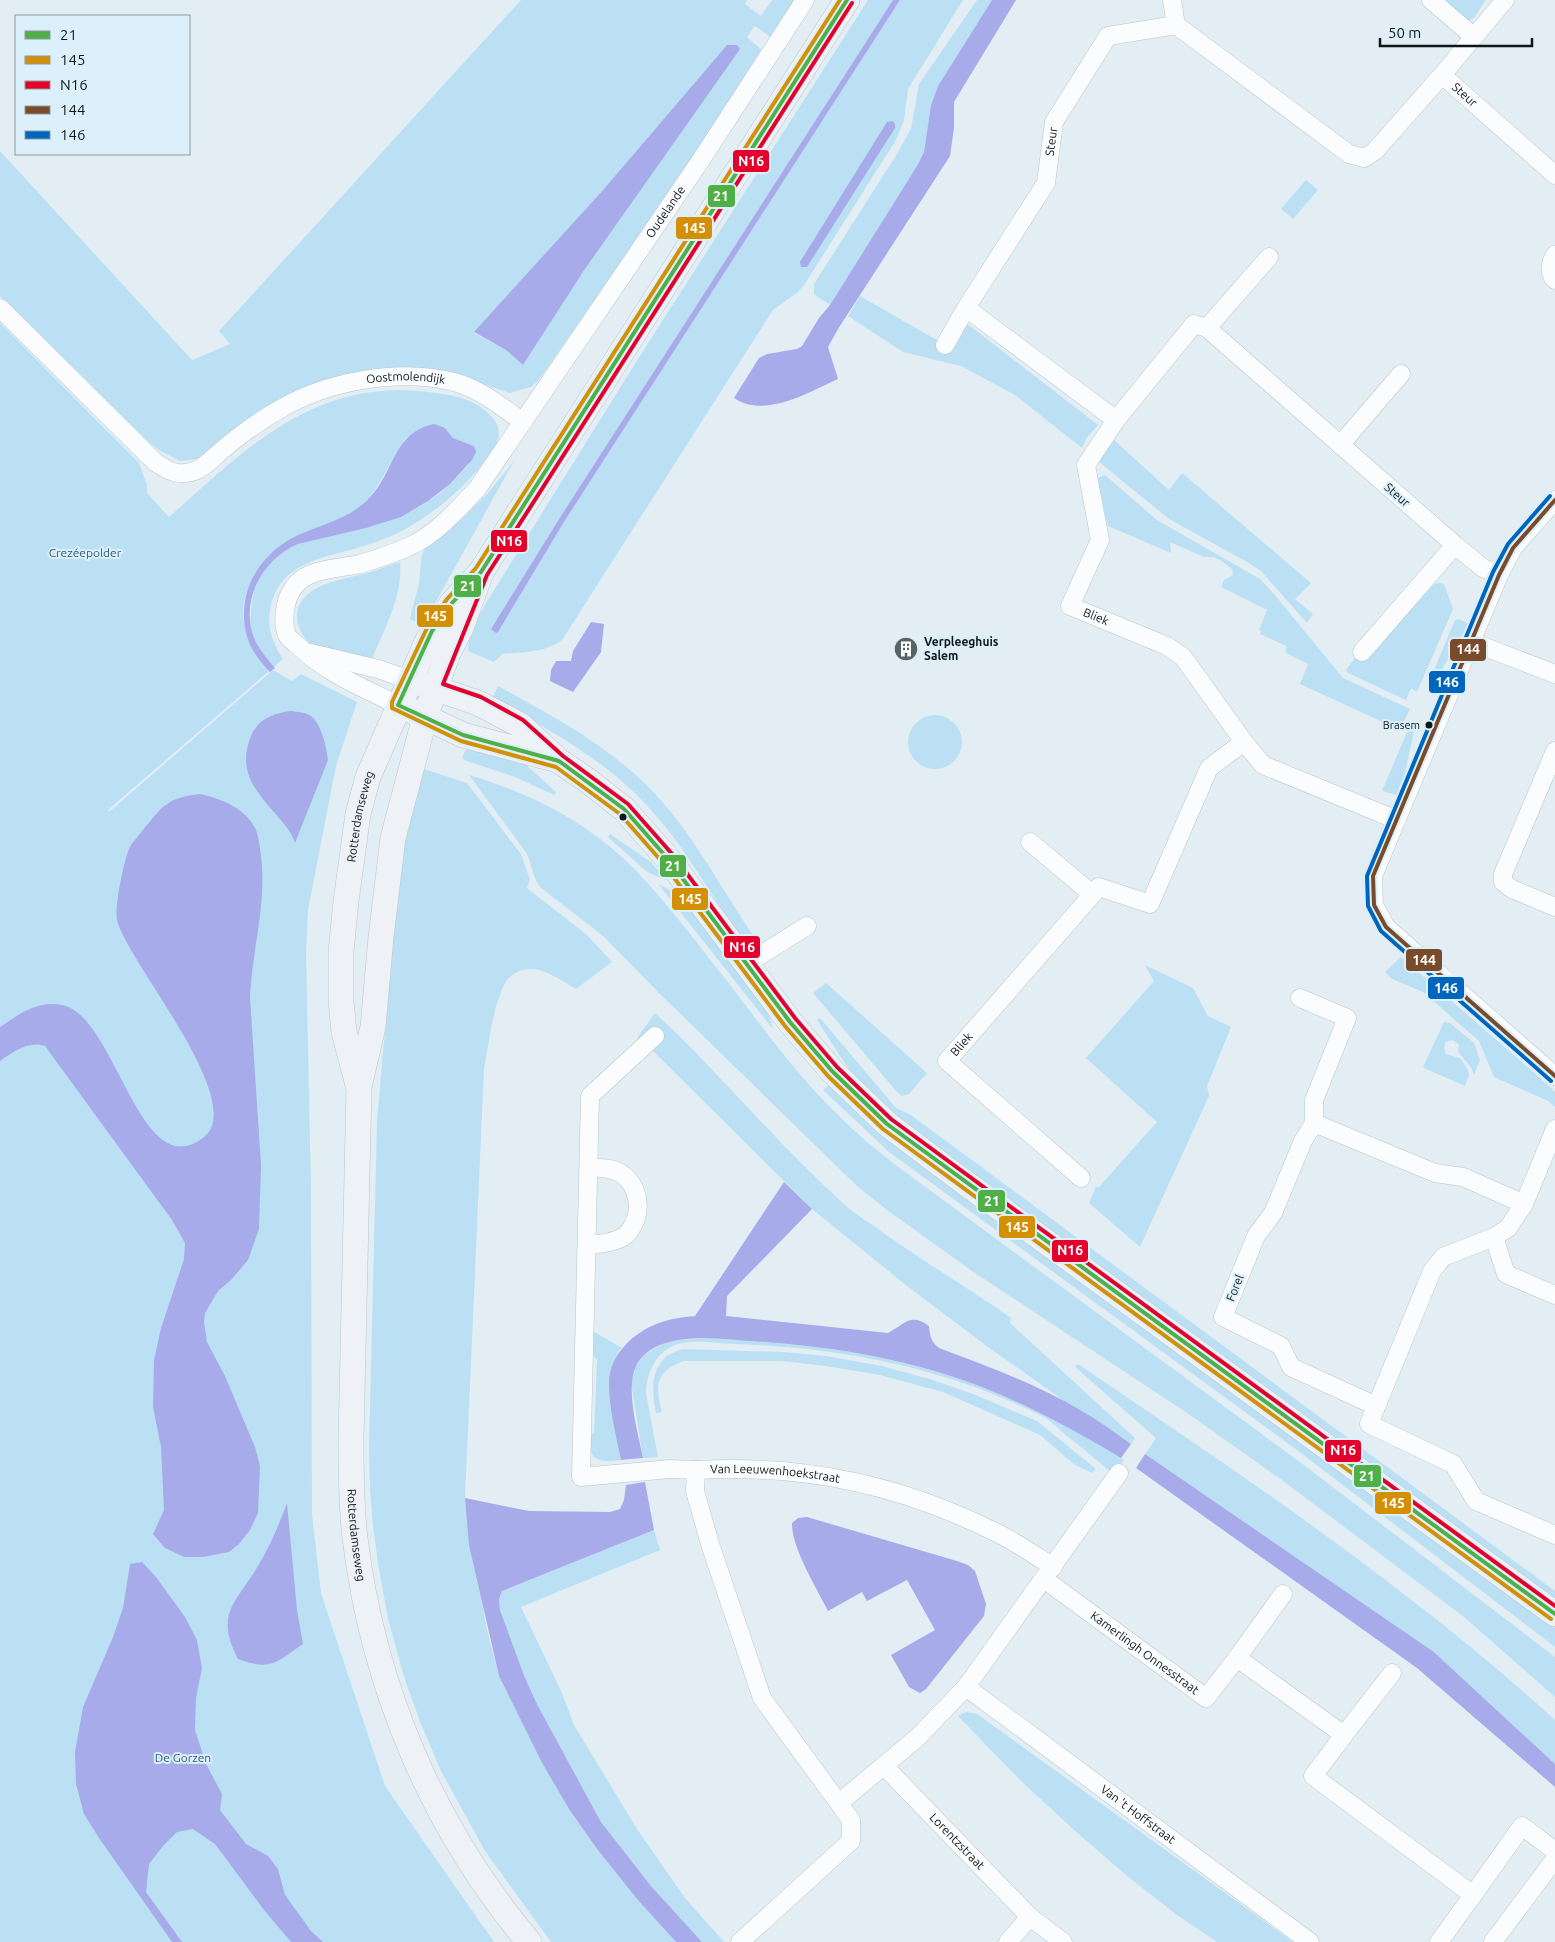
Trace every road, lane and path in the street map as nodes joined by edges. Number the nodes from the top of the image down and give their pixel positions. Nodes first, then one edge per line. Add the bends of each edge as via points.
1 (805, 0) edge
2 (847, 0) edge
3 (1172, 0) edge
4 (1431, 0) edge
5 (1505, 0) edge
6 (1176, 26) junction
7 (1474, 37) junction
8 (1442, 75) junction
9 (1555, 175) edge
10 (1555, 256) edge
11 (1269, 257) dead end
12 (1555, 280) edge
13 (0, 308) edge
14 (966, 308) junction
15 (1207, 328) junction
16 (945, 345) dead end
17 (1401, 374) dead end
18 (1116, 420) junction
19 (523, 422) junction
20 (1340, 445) junction
21 (1555, 500) edge
22 (1455, 545) junction
23 (482, 572) junction
24 (1499, 575) junction
25 (1472, 642) junction
26 (303, 651) junction
27 (1362, 652) dead end
28 (1555, 674) edge
29 (410, 680) junction
30 (435, 688) junction
31 (398, 705) junction
32 (425, 717) junction
33 (1244, 742) junction
34 (1555, 751) edge
35 (559, 761) junction
36 (1397, 820) junction
37 (1030, 842) dead end
38 (1092, 894) junction
39 (1555, 907) edge
40 (807, 926) dead end
41 (746, 964) junction
42 (1300, 998) dead end
43 (655, 1036) dead end
44 (1555, 1076) edge
45 (359, 1088) junction
46 (1314, 1123) junction
47 (1555, 1129) edge
48 (589, 1168) junction
49 (1081, 1178) dead end
50 (1524, 1204) junction
51 (1494, 1237) junction
52 (587, 1245) junction
53 (1555, 1295) edge
54 (1376, 1406) junction
55 (696, 1470) junction
56 (1119, 1473) dead end
57 (1555, 1535) edge
58 (1048, 1573) junction
59 (1283, 1594) dead end
60 (1555, 1614) edge
61 (1237, 1658) junction
62 (1392, 1673) dead end
63 (966, 1687) junction
64 (1344, 1735) junction
65 (884, 1766) junction
66 (839, 1803) junction
67 (1555, 1851) edge
68 (1555, 1859) edge
69 (1473, 1895) junction
70 (1030, 1917) junction
71 (529, 1942) edge
72 (740, 1942) edge
73 (1008, 1942) edge
74 (1063, 1942) edge
75 (1310, 1942) edge
76 (1439, 1942) edge
77 (1493, 1942) edge

1 - 19 street, Oudelande
2 - 23 main road, Rotterdamseweg
3 - 6 street
4 - 7 street
5 - 7 street, Steur
6 - 8 street, Steur via 1349,154 1364,158 1375,151
6 - 14 street, Steur via 1108,36 1054,122 1046,183
7 - 8 street, Steur
8 - 9 street, Steur
10 - 12 street via 1550,267
11 - 15 street
13 - 19 street, Oostmolendijk via 155,462 177,474 199,469 278,410 311,395 379,377 419,376 455,383 485,396
14 - 16 street, Steur
14 - 18 street
15 - 18 street via 1194,324
15 - 20 street, Steur
17 - 20 street
18 - 33 street, Bliek via 1086,465 1100,540 1070,606 1167,646 1183,657
19 - 26 street via 477,489 430,533 412,545 306,577 294,586 287,601 284,624 287,636
20 - 22 street, Steur
21 - 24 street via 1513,548
22 - 24 street, Steur via 1483,568
22 - 27 street
23 - 29 main road, Rotterdamseweg via 452,603 432,631
23 - 30 main road, Rotterdamseweg
24 - 25 street
25 - 28 street
25 - 36 street
26 - 29 street
26 - 31 street via 344,678
29 - 30 main road
29 - 31 main road, Rotterdamseweg
30 - 32 main road, Rotterdamseweg
30 - 35 main road via 478,702 520,725
31 - 32 main road
31 - 45 main road, Rotterdamseweg via 365,786 346,901 341,1000 344,1032
32 - 35 main road via 463,734
32 - 45 main road, Rotterdamseweg via 393,838 373,1027
33 - 36 street, Bliek via 1263,765
33 - 38 street via 1209,768 1150,904 1099,887
34 - 39 street via 1503,874 1504,882 1512,888
35 - 41 main road via 624,810 668,859
36 - 44 street via 1373,876 1374,905 1386,927
37 - 38 street
38 - 49 street, Bliek via 947,1061
40 - 41 street
41 - 60 main road via 832,1071 887,1124
42 - 46 street, Forel via 1346,1018 1314,1100
43 - 48 street via 590,1096
45 - 71 main road, Rotterdamseweg via 351,1439 355,1537 366,1605 390,1696 422,1778 481,1880
46 - 50 street via 1435,1173 1463,1177
46 - 54 street, Forel via 1303,1141 1273,1213 1256,1236 1223,1317 1281,1346 1291,1367
47 - 50 street
48 - 52 street
48 - 52 street via 607,1168 623,1175 634,1188 639,1204 636,1221 626,1236 606,1244
50 - 51 street via 1508,1228
51 - 53 street via 1506,1274
51 - 54 street via 1443,1258 1432,1271
52 - 55 street via 581,1477 670,1469
54 - 57 street via 1369,1424 1453,1464 1476,1502
55 - 58 street, Van Leeuwenhoekstraat via 778,1469 882,1487 946,1510 994,1532
55 - 66 street, Van Leeuwenhoekstraat via 695,1491 710,1544 762,1698
56 - 58 street
58 - 61 street, Kamerlingh Onnesstraat via 1206,1698
58 - 63 street
59 - 61 street, Kamerlingh Onnesstraat
61 - 64 street
62 - 64 street
63 - 65 street via 918,1737
63 - 75 street, Van 't Hoffstraat
64 - 69 street via 1313,1776
65 - 66 street
65 - 70 street, Lorentzstraat
66 - 72 street, Van Leeuwenhoekstraat via 851,1820 851,1841
67 - 69 street via 1522,1826
68 - 77 street
69 - 76 street
70 - 73 street
70 - 74 street, Lorentzstraat

